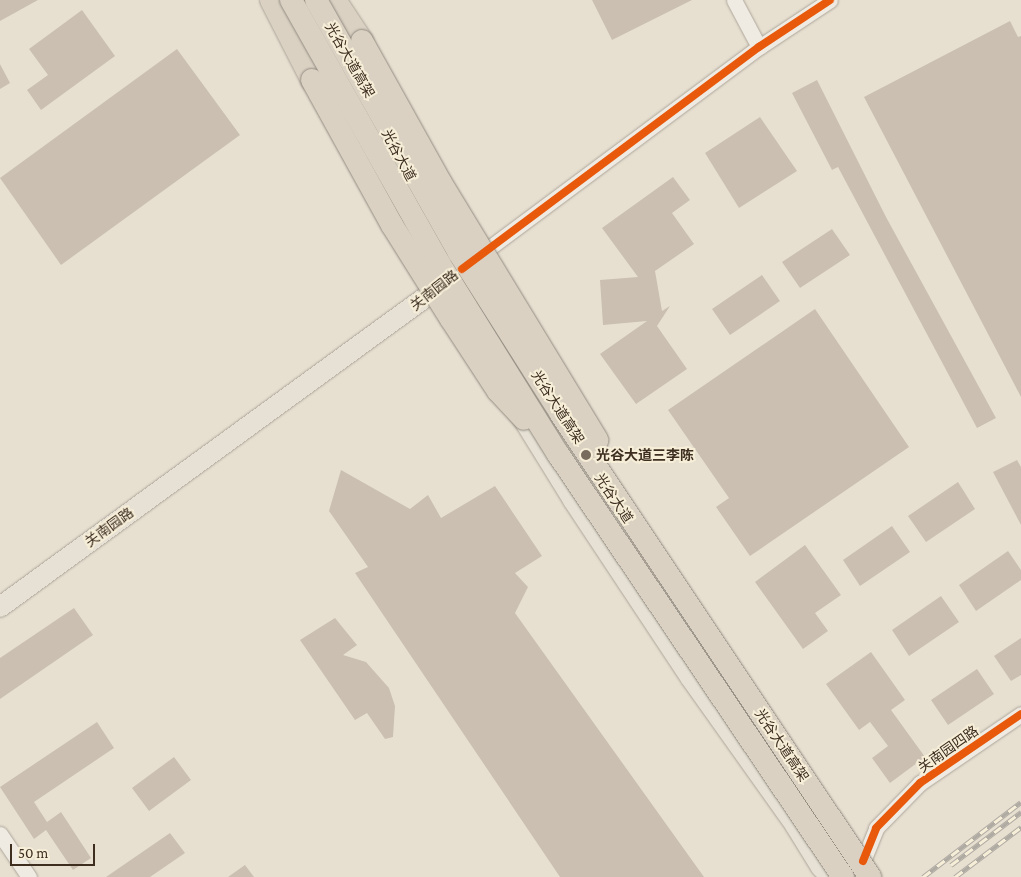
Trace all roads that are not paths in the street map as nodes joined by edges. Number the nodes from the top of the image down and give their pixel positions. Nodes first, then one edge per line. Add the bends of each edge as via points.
1 (271, 0) edge
2 (280, 0) edge
3 (291, 0) edge
4 (317, 0) edge
5 (335, 0) edge
6 (734, 0) edge
7 (830, 0) edge
8 (760, 47) junction
9 (462, 269) junction
10 (435, 284) junction
11 (562, 460) junction
12 (636, 525) junction
13 (0, 597) edge
14 (0, 606) edge
15 (1021, 714) edge
16 (0, 834) edge
17 (866, 869) edge
18 (29, 877) edge
19 (831, 877) edge
20 (843, 877) edge
21 (875, 877) edge

1 - 11 highway, bridge via 392,225 498,391
2 - 10 main road
3 - 11 highway, 光谷大道高架, bridge via 439,263
4 - 9 main road, 光谷大道
4 - 12 highway, 光谷大道高架, bridge via 459,252
5 - 12 highway, bridge via 362,41 441,183 604,452
6 - 8 street
7 - 8 street
8 - 9 street
9 - 10 main road, 关南园路
9 - 17 main road, 光谷大道
10 - 13 main road, 关南园路
10 - 14 main road, 关南园路
10 - 19 main road via 468,330 573,500 690,676
11 - 20 highway, 光谷大道高架, bridge
12 - 17 highway, 光谷大道高架, bridge
15 - 17 street, 关南园四路 via 920,783 876,828
16 - 18 street
17 - 21 main road, 光谷大道

